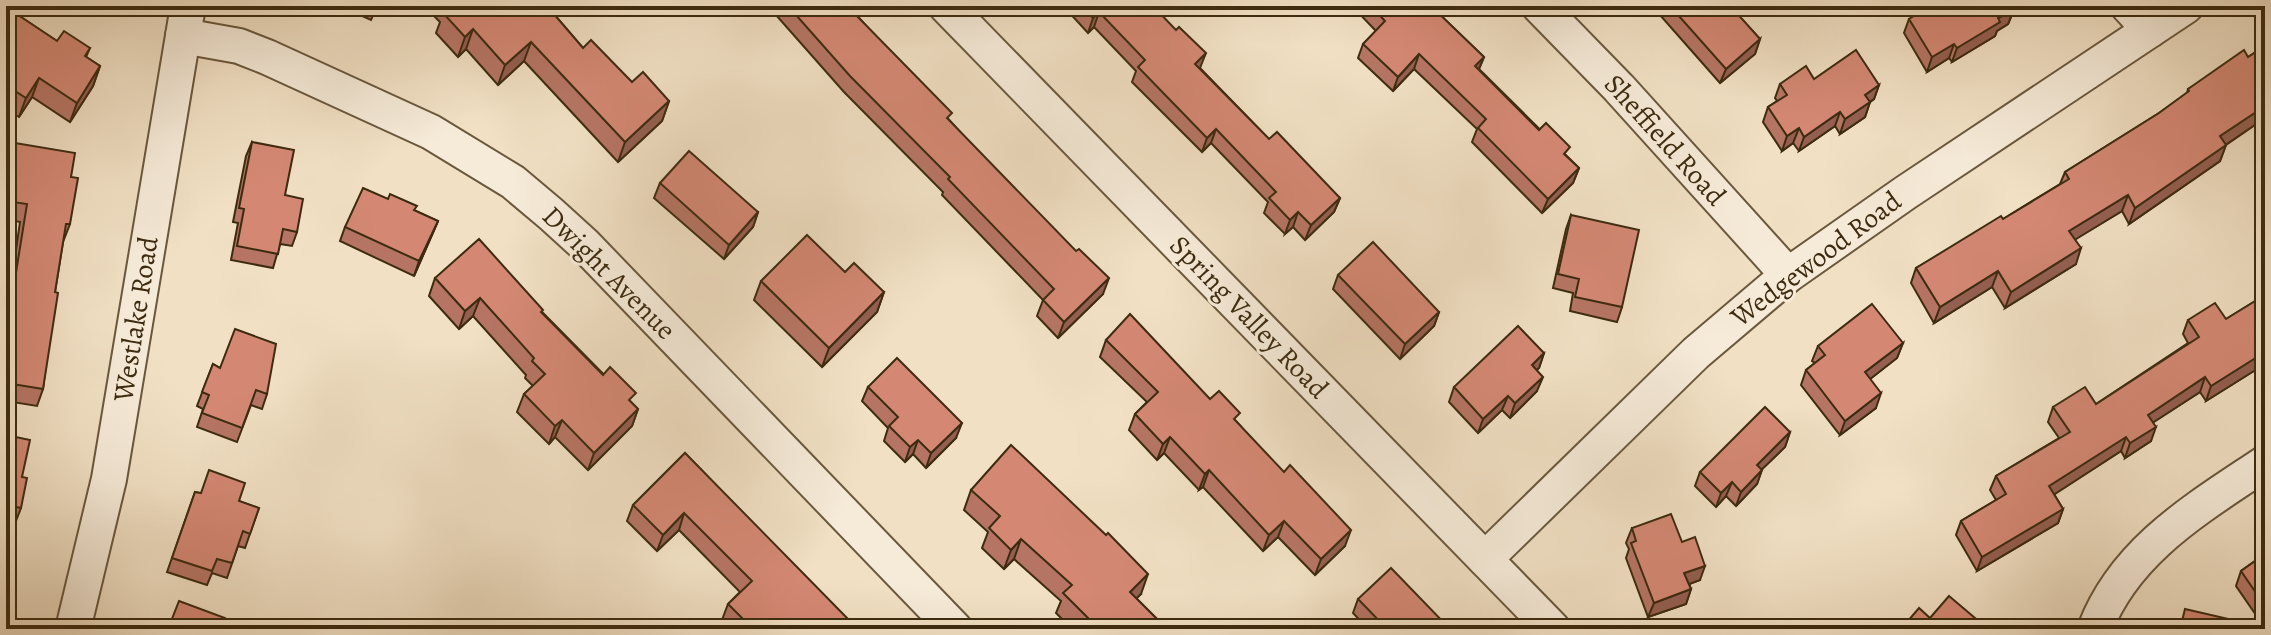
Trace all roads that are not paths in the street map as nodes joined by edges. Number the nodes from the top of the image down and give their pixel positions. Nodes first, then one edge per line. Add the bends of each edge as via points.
1 (946, 6) edge
2 (1539, 6) edge
3 (2186, 6) edge
4 (2139, 18) edge
5 (185, 21) edge
6 (1788, 275) junction
7 (2265, 463) edge
8 (1485, 559) junction
9 (73, 629) edge
10 (955, 629) edge
11 (1553, 629) edge
12 (2095, 629) edge

1 - 8 street, Spring Valley Road
2 - 6 street, Sheffield Road
3 - 4 street, Wedgewood Road
4 - 6 street, Wedgewood Road
5 - 9 street, Westlake Road via 109,479
5 - 10 street, Dwight Avenue via 431,132 513,182 584,244
6 - 8 street, Wedgewood Road via 1696,353
7 - 12 street via 2152,545 2108,599
8 - 11 street, Spring Valley Road

